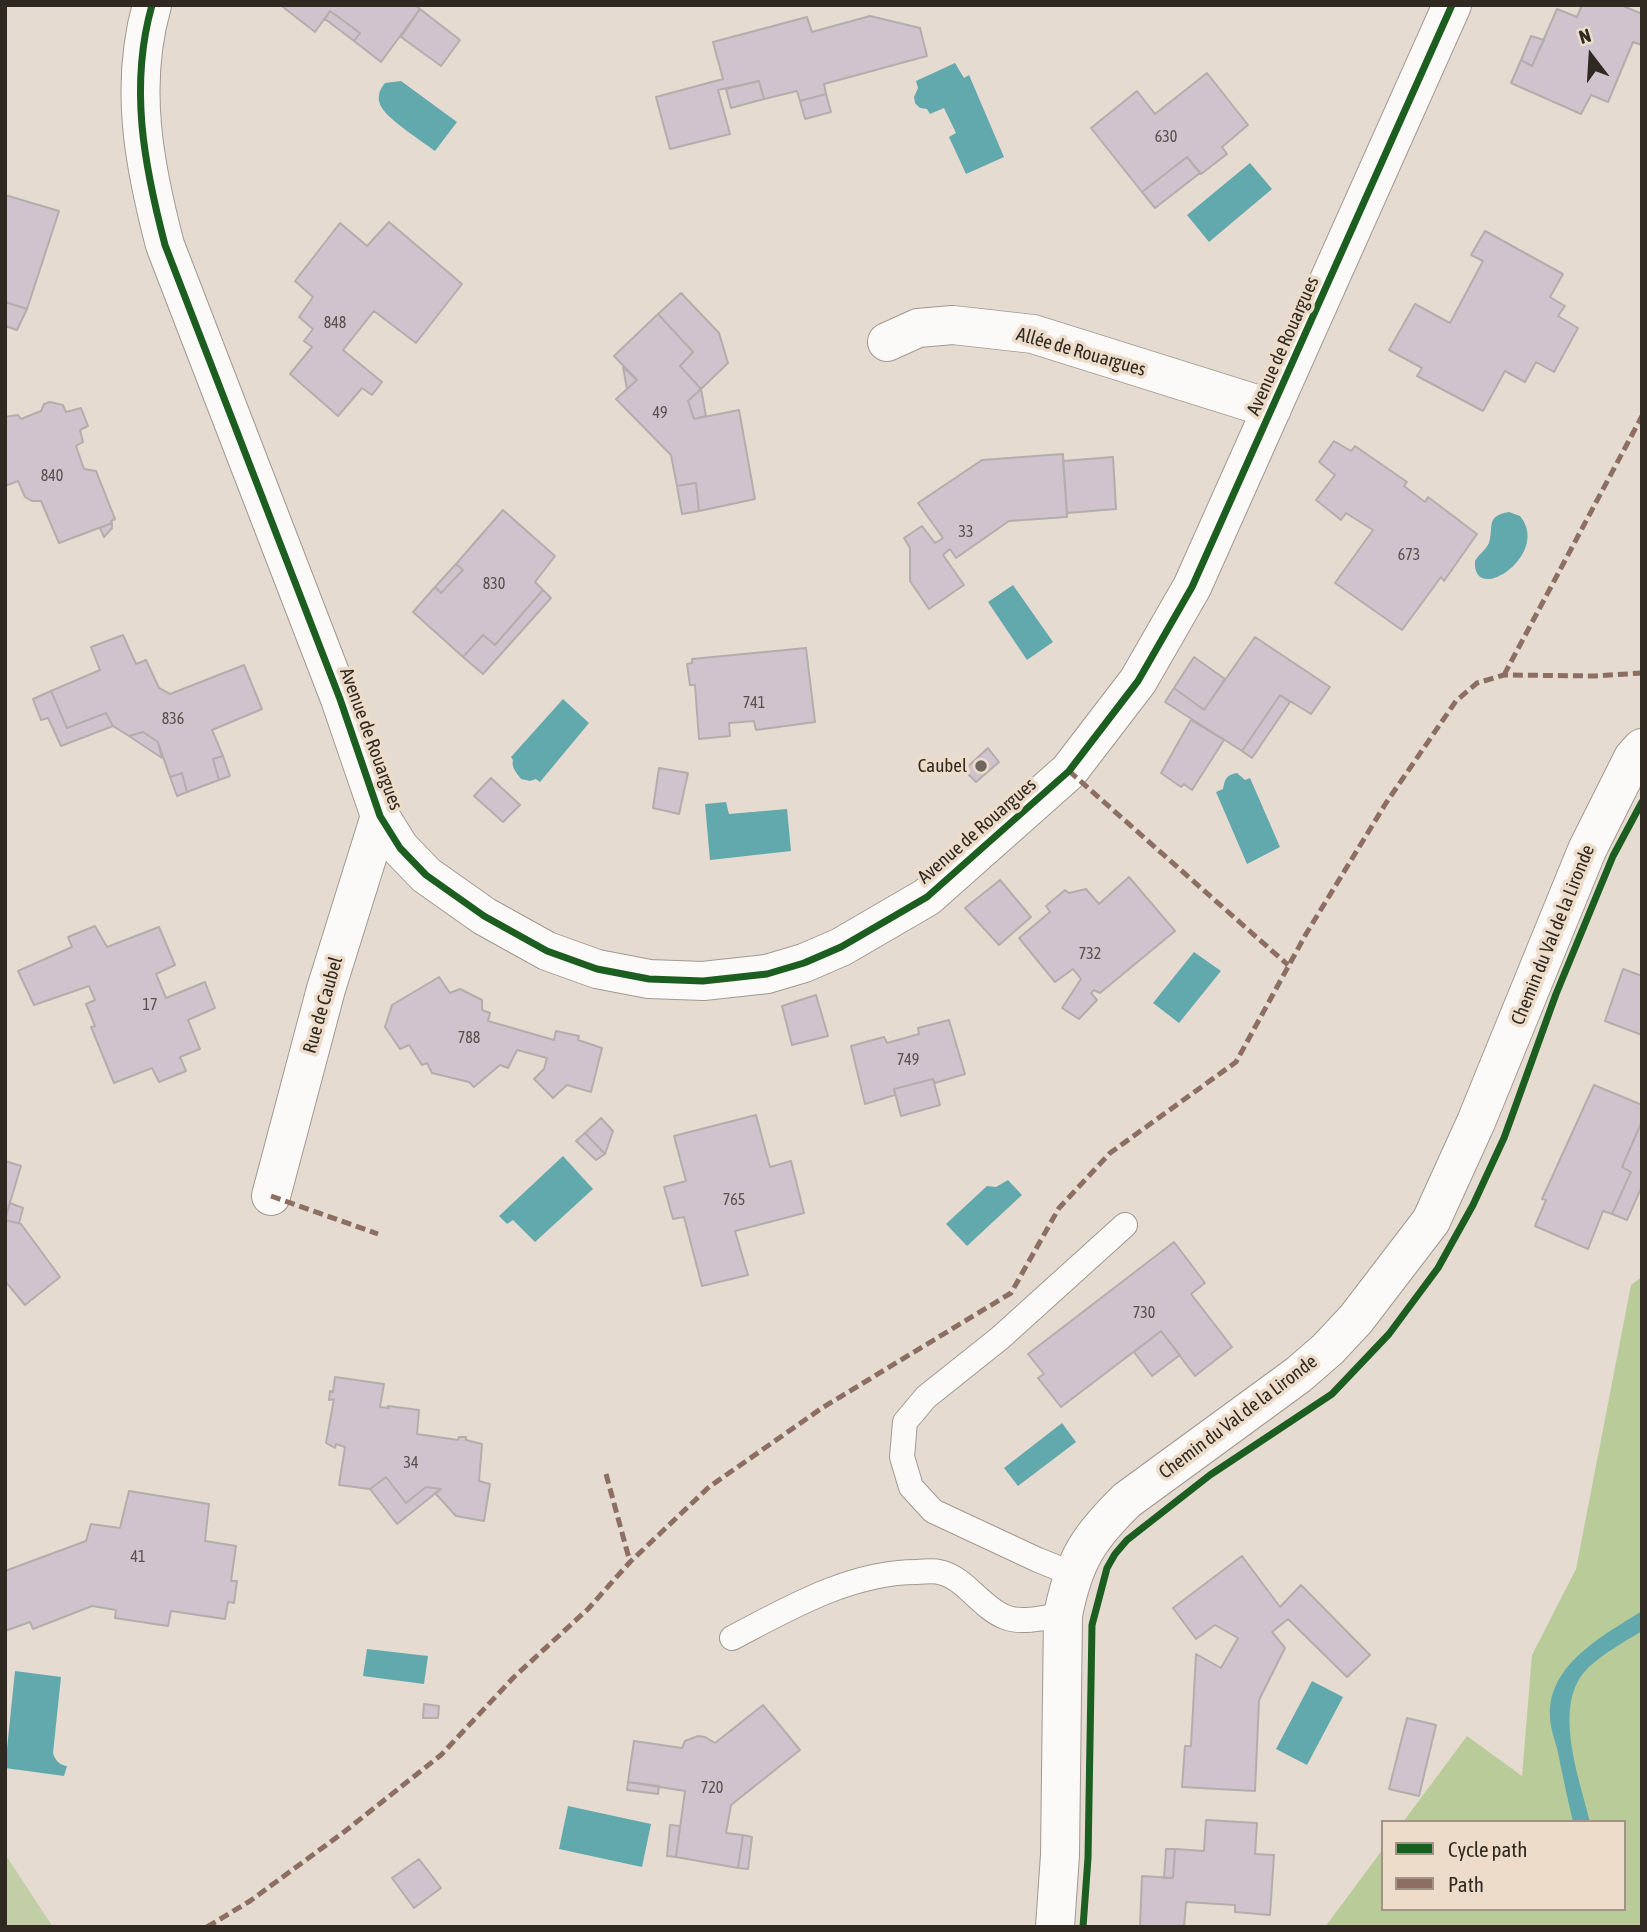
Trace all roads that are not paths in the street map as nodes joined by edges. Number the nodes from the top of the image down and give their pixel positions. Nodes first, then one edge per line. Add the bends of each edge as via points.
1 (152, 5) edge
2 (1452, 5) edge
3 (887, 342) dead end
4 (1272, 409) junction
5 (1642, 748) edge
6 (380, 816) junction
7 (271, 1196) dead end
8 (1125, 1226) dead end
9 (1073, 1574) junction
10 (1063, 1615) junction
11 (732, 1638) dead end
12 (1055, 1927) edge

1 - 6 street, Avenue de Rouargues via 139,84 140,123 165,245 340,699
2 - 4 street, Avenue de Rouargues
3 - 4 street, Allée de Rouargues via 918,328 953,324 1033,334
4 - 6 street, Avenue de Rouargues via 1192,587 1138,681 1069,771 927,897 829,952 766,974 703,981 649,979 597,969 547,951 435,882 400,848
5 - 9 street, Chemin du Val de la Lironde via 1587,850 1431,1221 1328,1349 1127,1500 1092,1537
6 - 7 street, Rue de Caubel via 326,989
8 - 9 lane via 926,1397 905,1422 902,1457 911,1487 933,1511
9 - 10 street, Chemin du Val de la Lironde
10 - 11 lane via 1023,1620 1005,1617 940,1572 907,1572 822,1594
10 - 12 street, Chemin du Val de la Lironde

